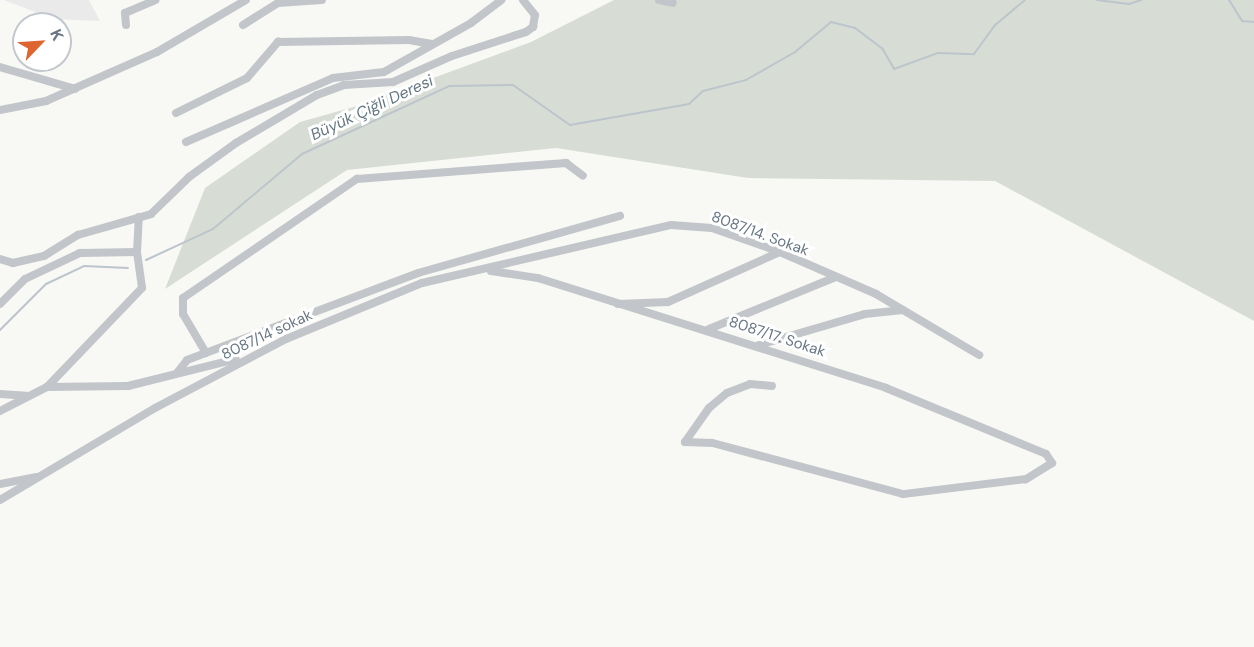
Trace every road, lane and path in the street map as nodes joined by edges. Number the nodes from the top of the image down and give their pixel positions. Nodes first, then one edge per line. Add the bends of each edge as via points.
1 (155, 0) edge
2 (246, 0) edge
3 (322, 0) edge
4 (501, 0) edge
5 (523, 0) edge
6 (659, 0) edge
7 (673, 3) dead end
8 (126, 25) dead end
9 (243, 25) dead end
10 (432, 44) junction
11 (0, 67) edge
12 (75, 89) junction
13 (0, 110) edge
14 (176, 114) dead end
15 (186, 142) dead end
16 (583, 176) dead end
17 (620, 216) dead end
18 (139, 217) junction
19 (137, 252) junction
20 (780, 252) junction
21 (0, 259) edge
22 (479, 270) junction
23 (836, 277) junction
24 (0, 304) edge
25 (618, 304) junction
26 (904, 310) junction
27 (709, 329) junction
28 (758, 345) junction
29 (206, 353) junction
30 (980, 355) dead end
31 (247, 356) junction
32 (177, 373) junction
33 (771, 386) dead end
34 (47, 387) junction
35 (0, 394) edge
36 (30, 396) junction
37 (0, 411) edge
38 (41, 475) junction
39 (0, 484) edge
40 (0, 500) edge

1 - 8 street via 125,13
2 - 12 street via 158,52
3 - 9 street via 278,3
4 - 10 street
5 - 18 street via 535,15 533,27 526,32 452,56 393,82 344,85 317,95 263,124 189,177 151,214
6 - 7 street
10 - 14 street via 408,40 278,42 247,78
10 - 15 street via 384,72 333,78
11 - 12 street
12 - 13 street via 46,101
16 - 29 street via 566,163 357,179 183,298 183,314
17 - 29 street via 418,273
18 - 19 street
18 - 21 street via 78,235 35,258 13,262
19 - 24 street via 80,253 25,279
19 - 34 street via 142,288
20 - 22 street, 8087/14. Sokak via 712,228 670,225
20 - 23 street, 8087/14. Sokak
20 - 25 street via 668,302
22 - 25 street, 8087/17. Sokak via 538,278
22 - 31 street, 8087/14 sokak via 422,283
23 - 26 street, 8087/14. Sokak
23 - 27 street
25 - 27 street, 8087/17. Sokak
26 - 28 street via 865,314
26 - 30 street, 8087/14. Sokak
27 - 28 street, 8087/17. Sokak
28 - 33 street, 8087/17. Sokak via 886,388 1046,454 1052,463 1026,479 903,494 712,444 685,442 709,408 727,393 750,384
29 - 32 street via 187,360
31 - 32 street
31 - 38 street, 8087/14 sokak
32 - 34 street via 128,386
34 - 36 street
35 - 36 street
36 - 37 street
38 - 39 street
38 - 40 street

